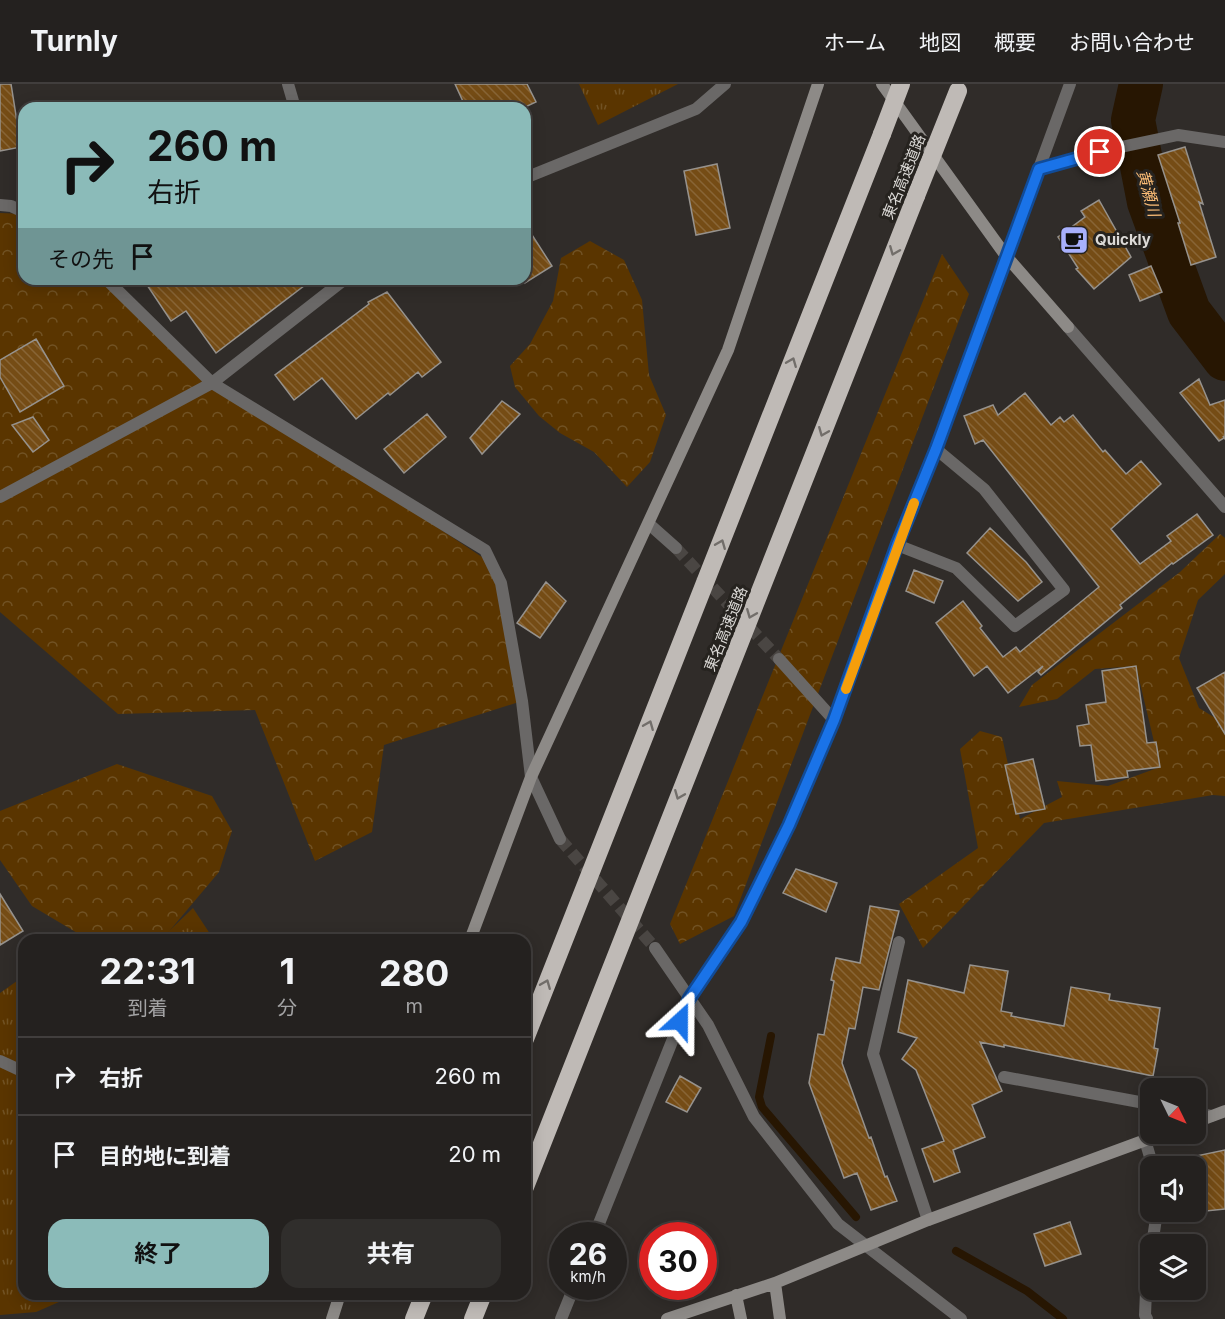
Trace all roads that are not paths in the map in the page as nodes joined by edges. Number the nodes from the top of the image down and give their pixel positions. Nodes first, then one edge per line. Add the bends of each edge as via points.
1 (288, 84) edge
2 (725, 84) edge
3 (818, 84) edge
4 (882, 84) edge
5 (901, 84) edge
6 (1070, 84) edge
7 (959, 88) edge
8 (293, 102) edge
9 (1225, 142) edge
10 (1039, 169) junction
11 (531, 176) edge
12 (0, 205) edge
13 (18, 209) edge
14 (1006, 256) junction
15 (112, 285) edge
16 (337, 285) edge
17 (212, 383) junction
18 (936, 449) junction
19 (0, 497) edge
20 (1225, 507) edge
21 (649, 524) junction
22 (897, 545) junction
23 (676, 548) tunnel mouth
24 (778, 659) tunnel mouth
25 (834, 720) junction
26 (531, 777) junction
27 (560, 839) tunnel mouth
28 (472, 934) edge
29 (898, 942) dead end
30 (655, 948) tunnel mouth
31 (689, 999) junction
32 (531, 1024) edge
33 (0, 1061) edge
34 (18, 1069) edge
35 (1004, 1077) dead end
36 (1140, 1102) edge
37 (1225, 1111) edge
38 (1206, 1115) edge
39 (1211, 1116) junction
40 (1206, 1118) edge
41 (1140, 1142) edge
42 (531, 1172) edge
43 (928, 1220) junction
44 (600, 1222) edge
45 (866, 1247) junction
46 (775, 1283) junction
47 (736, 1295) junction
48 (338, 1300) edge
49 (422, 1300) edge
50 (481, 1300) edge
51 (569, 1300) edge
52 (1146, 1300) edge
53 (332, 1319) edge
54 (414, 1319) edge
55 (473, 1319) edge
56 (561, 1319) edge
57 (667, 1319) edge
58 (741, 1319) edge
59 (780, 1319) edge
60 (962, 1319) edge
61 (1147, 1319) edge

1 - 8 street
2 - 11 street via 696,109
3 - 21 street via 728,350
4 - 14 street
32 -> 5 highway, bridge
6 - 10 street
7 -> 42 highway, 東名高速道路, bridge
9 - 10 street via 1178,135
10 - 14 street
12 - 13 street
14 - 18 street
14 - 20 street
15 - 17 street
16 - 17 street
17 - 19 street
17 - 26 street via 485,550 501,583
18 - 22 street
18 - 22 street via 984,489 1064,590 1014,626 956,567
21 - 23 street
21 - 26 street
22 - 25 street
24 - 25 street
25 - 31 street via 789,825 741,922
26 - 27 street
26 - 28 street
29 - 43 street via 873,1054
30 - 31 street
31 - 44 street
31 - 45 street via 708,1025 754,1117 838,1224
33 - 34 street
35 - 36 street
37 - 39 street
38 - 39 street
39 - 40 street
41 - 43 street
43 - 45 street
45 - 46 street
45 - 60 street
46 - 47 street
46 - 59 street
47 - 57 street
47 - 58 street
48 - 53 street
49 - 54 highway
50 - 55 highway
51 - 56 street
52 - 61 street

